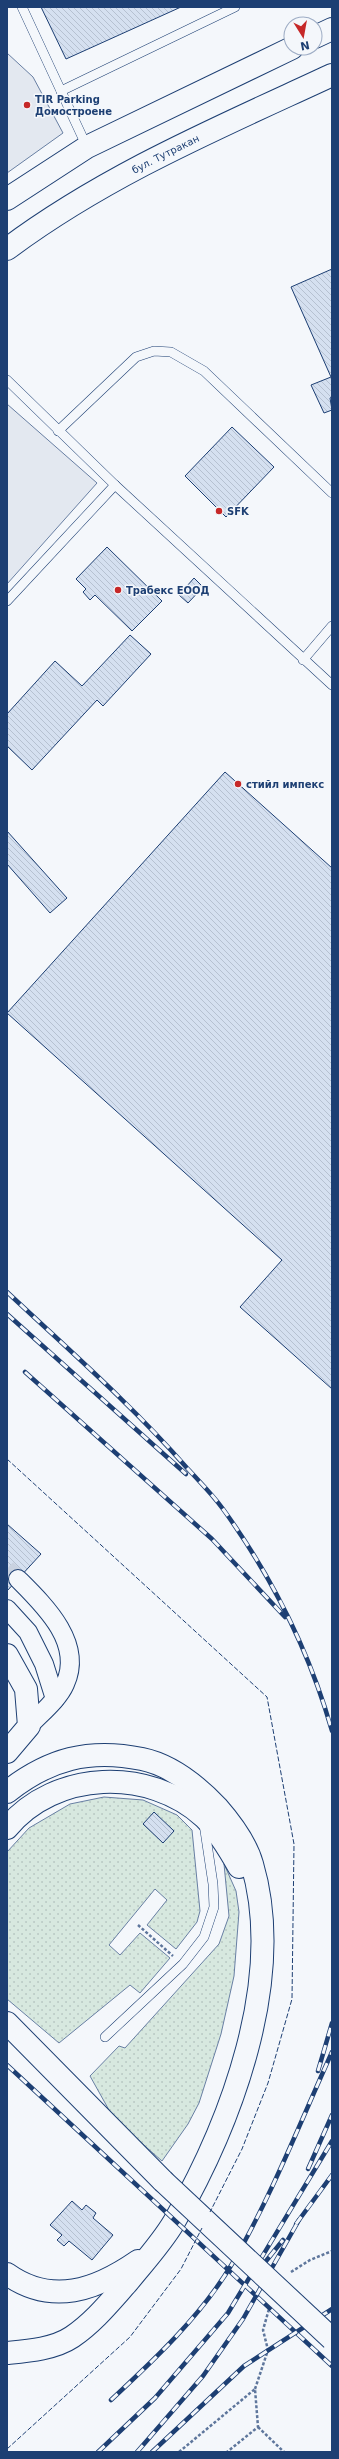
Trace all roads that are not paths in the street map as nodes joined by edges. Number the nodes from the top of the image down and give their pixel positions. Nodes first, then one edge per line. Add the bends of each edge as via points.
1 (22, 7) edge
2 (235, 7) edge
3 (283, 52) edge
4 (332, 75) edge
5 (61, 91) junction
6 (87, 147) junction
7 (7, 199) edge
8 (7, 249) edge
9 (7, 380) edge
10 (58, 431) junction
11 (115, 485) junction
12 (332, 493) edge
13 (7, 601) edge
14 (332, 626) edge
15 (303, 660) junction
16 (332, 685) edge
17 (18, 1579) tunnel mouth
18 (7, 1609) edge
19 (7, 1655) edge
20 (55, 1699) junction
21 (29, 1726) junction
22 (7, 1752) edge
23 (7, 1792) edge
24 (204, 1817) junction
25 (7, 1828) edge
26 (261, 1947) junction
27 (7, 2023) edge
28 (105, 2036) dead end
29 (155, 2249) junction
30 (7, 2274) edge
31 (332, 2339) edge
32 (7, 2353) edge

1 - 5 lane
2 - 5 lane
3 - 6 main road
4 - 8 main road, бул. Тутракан via 114,179
5 - 6 lane
6 - 7 main road
9 - 10 lane
10 - 11 lane
10 - 12 lane via 136,357 154,351 171,352 204,371
11 - 13 lane
11 - 15 lane
14 - 15 lane
15 - 16 lane
17 - 20 street via 45,1606 61,1630 69,1651 70,1668 65,1685
18 - 20 street via 28,1632 44,1664
19 - 21 main road via 26,1689
20 - 21 street
21 - 22 main road
23 - 26 main road via 52,1763 84,1756 123,1755 150,1761 172,1770 224,1814 243,1842 258,1887 262,1919
24 - 25 main road via 171,1795 126,1782 93,1782 66,1788 39,1800
24 - 26 main road via 228,1847 243,1876
24 - 28 lane via 214,1884 214,1907 204,1937 182,1964
26 - 29 main road via 257,2006 231,2100 177,2216
27 - 31 main road, bridge via 163,2180
29 - 30 main road via 125,2270 98,2284 71,2292 44,2292 22,2285
29 - 32 main road via 101,2313 71,2338 39,2349

